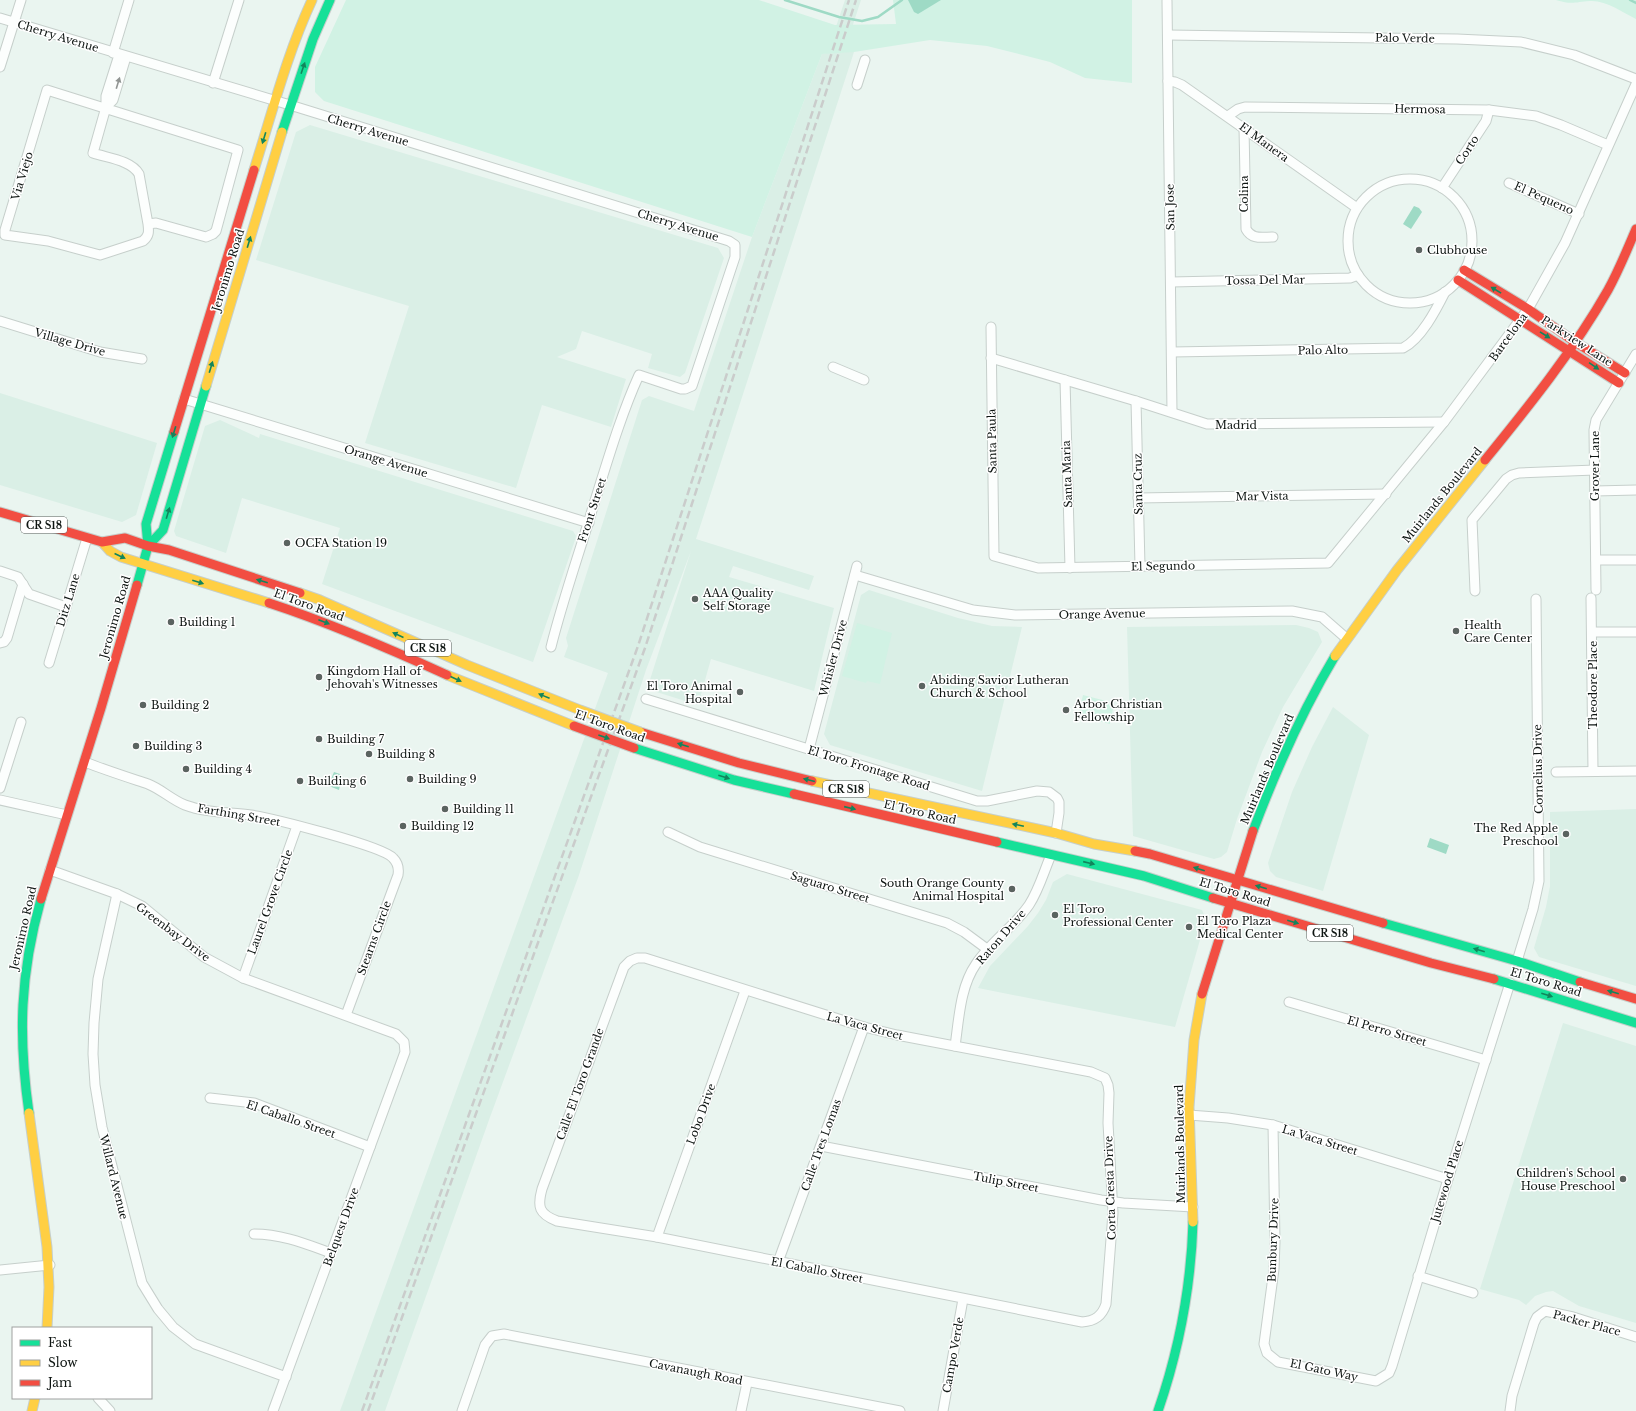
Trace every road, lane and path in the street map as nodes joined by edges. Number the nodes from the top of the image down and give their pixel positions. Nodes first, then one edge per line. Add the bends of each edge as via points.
1 (21, 0) edge
2 (129, 0) edge
3 (239, 0) edge
4 (312, 0) edge
5 (330, 0) edge
6 (1167, 1) dead end
7 (0, 18) edge
8 (14, 22) junction
9 (1168, 35) junction
10 (119, 55) junction
11 (865, 60) dead end
12 (0, 67) edge
13 (1636, 79) edge
14 (1168, 81) junction
15 (213, 83) junction
16 (1636, 84) edge
17 (857, 85) dead end
18 (275, 101) junction
19 (290, 105) junction
20 (106, 107) junction
21 (1489, 110) junction
22 (1228, 116) junction
23 (1244, 128) junction
24 (1608, 145) junction
25 (1509, 183) dead end
26 (1442, 188) junction
27 (1357, 208) junction
28 (1578, 214) junction
29 (148, 224) junction
30 (1636, 229) edge
31 (1273, 237) dead end
32 (1464, 270) junction
33 (1358, 275) junction
34 (1458, 280) junction
35 (1171, 282) junction
36 (1445, 292) junction
37 (1528, 309) junction
38 (1521, 320) junction
39 (0, 321) edge
40 (991, 327) dead end
41 (1575, 342) junction
42 (1569, 350) junction
43 (1172, 352) junction
44 (1636, 354) edge
45 (991, 358) junction
46 (142, 359) dead end
47 (833, 367) dead end
48 (1625, 374) junction
49 (639, 375) joint
50 (864, 380) dead end
51 (1065, 380) junction
52 (1619, 383) junction
53 (184, 399) junction
54 (1136, 401) junction
55 (200, 404) junction
56 (1172, 412) junction
57 (1444, 422) junction
58 (1595, 470) junction
59 (1636, 490) edge
60 (1595, 491) junction
61 (1386, 494) junction
62 (1138, 498) junction
63 (0, 512) edge
64 (588, 523) junction
65 (87, 538) junction
66 (102, 542) junction
67 (148, 546) junction
68 (994, 556) joint
69 (1332, 560) joint
70 (1596, 560) junction
71 (1636, 560) edge
72 (143, 564) junction
73 (1140, 566) junction
74 (1070, 568) junction
75 (0, 571) edge
76 (856, 571) joint
77 (23, 584) junction
78 (1475, 591) dead end
79 (1594, 594) joint
80 (1536, 599) dead end
81 (66, 607) junction
82 (1592, 632) junction
83 (1636, 632) edge
84 (1346, 638) junction
85 (0, 643) edge
86 (551, 647) dead end
87 (49, 663) dead end
88 (646, 699) dead end
89 (21, 722) dead end
90 (809, 749) junction
91 (84, 762) junction
92 (1593, 771) junction
93 (1636, 771) edge
94 (1556, 772) dead end
95 (0, 788) edge
96 (0, 800) edge
97 (67, 814) junction
98 (297, 826) junction
99 (668, 832) dead end
100 (1053, 844) junction
101 (396, 862) joint
102 (50, 870) junction
103 (1236, 880) junction
104 (116, 894) junction
105 (1229, 903) junction
106 (988, 949) junction
107 (630, 961) joint
108 (1513, 972) junction
109 (243, 978) junction
110 (745, 991) junction
111 (1636, 998) edge
112 (1289, 1002) dead end
113 (346, 1015) junction
114 (1636, 1023) edge
115 (864, 1027) junction
116 (404, 1042) joint
117 (955, 1046) junction
118 (1486, 1060) junction
119 (1105, 1078) joint
120 (210, 1098) dead end
121 (1189, 1115) junction
122 (1273, 1125) junction
123 (370, 1146) junction
124 (821, 1146) junction
125 (1448, 1179) junction
126 (1112, 1201) junction
127 (1193, 1206) junction
128 (540, 1210) joint
129 (254, 1234) dead end
130 (657, 1237) junction
131 (331, 1253) junction
132 (778, 1262) junction
133 (50, 1265) junction
134 (0, 1270) edge
135 (1418, 1276) junction
136 (1474, 1293) dead end
137 (963, 1299) junction
138 (1096, 1319) joint
139 (47, 1327) edge
140 (1636, 1337) edge
141 (1267, 1353) joint
142 (286, 1377) junction
143 (1384, 1377) joint
144 (747, 1382) junction
145 (35, 1399) edge
146 (99, 1399) edge
147 (32, 1411) edge
148 (110, 1411) edge
149 (273, 1411) edge
150 (462, 1411) edge
151 (742, 1411) edge
152 (900, 1411) edge
153 (943, 1411) edge
154 (1158, 1411) edge
155 (1510, 1411) edge

1 - 8 street
2 - 10 street
3 - 15 street
4 - 18 main road, Jeronimo Road
19 -> 5 main road, Jeronimo Road
6 - 9 street, San Jose
7 - 8 street, Cherry Avenue
8 - 10 street, Cherry Avenue
8 - 12 street
9 - 13 street, Palo Verde via 1521,42 1574,55
9 - 14 street, San Jose
10 - 15 street, Cherry Avenue
10 - 20 street via 113,100
11 - 17 street
14 - 22 street, El Manera via 1182,85
14 - 35 street, San Jose
15 - 18 street, Cherry Avenue
16 - 24 street, Barcelona
18 - 19 street, Cherry Avenue
18 -> 53 main road, Jeronimo Road
19 - 49 street, Cherry Avenue via 729,241 735,245 735,257 694,381 688,388 681,389
55 -> 19 main road, Jeronimo Road
20 - 29 street via 93,153 131,165 137,170
20 - 29 street, Via Viejo via 238,150 216,231 213,234 206,237 156,223
20 - 29 street, Via Viejo via 47,90 5,235 48,241 100,255 143,240 149,232
21 - 22 street, Hermosa via 1245,107
21 - 24 street, Hermosa via 1536,116
21 - 26 street, Corto via 1486,121
22 - 23 street, El Manera
23 - 27 street, El Manera
23 - 31 street, Colina via 1246,229 1252,237
24 - 28 street, Barcelona
25 - 28 street, El Pequeno
26 - 27 street via 1411,179 1395,181 1380,186
26 - 32 street via 1459,204 1469,225 1471,248
27 - 33 street via 1349,226 1348,246
28 - 37 street, Barcelona via 1565,243
30 - 41 main road, Muirlands Boulevard via 1615,278
32 - 34 street
37 -> 32 main road, Parkview Lane
33 - 35 street, Tossa Del Mar via 1350,278
33 - 36 street via 1371,289 1398,302 1417,303
34 - 36 street
34 - 38 main road, Parkview Lane
35 - 43 street, San Jose
36 - 43 street, Palo Alto via 1436,310 1414,339 1403,348
37 - 38 street, Barcelona
37 - 41 main road, Parkview Lane
38 -> 42 main road, Parkview Lane
38 - 57 street, Barcelona
39 - 46 street, Village Drive via 100,352
40 - 45 street, Santa Paula
41 - 42 main road, Muirlands Boulevard
41 - 48 main road, Parkview Lane
42 -> 52 main road, Parkview Lane
42 - 84 main road, Muirlands Boulevard via 1523,413
43 - 56 street, San Jose
44 - 48 street, Grover Lane
45 - 51 street, Madrid
45 - 68 street, Santa Paula
47 - 50 street
48 - 52 street, Grover Lane
49 - 64 street, Front Street via 612,447
51 - 54 street, Madrid
51 - 74 street, Santa Maria
52 - 58 street, Grover Lane via 1596,420
53 - 55 street, Orange Avenue
53 -> 67 main road, Jeronimo Road via 146,524
54 - 56 street, Madrid
54 - 62 street, Santa Cruz
55 - 64 street, Orange Avenue
67 -> 55 main road, Jeronimo Road via 163,530
56 - 57 street, Madrid via 1216,425
57 - 61 street, Barcelona
58 - 60 street, Grover Lane
58 - 78 street via 1519,473 1506,479 1472,520
59 - 60 street
60 - 70 street, Grover Lane
61 - 62 street, Mar Vista
61 - 69 street, Barcelona
62 - 73 street, Santa Cruz
63 - 65 main road, El Toro Road / CR S18
64 - 86 street, Front Street
65 - 66 main road, El Toro Road / CR S18
65 - 81 street, Ditz Lane
66 - 67 main road, El Toro Road / CR S18 via 124,538
66 -> 72 main road, El Toro Road via 110,551 121,557
67 - 72 main road, Jeronimo Road
100 -> 67 main road, El Toro Road / CR S18, bridge via 746,765 640,732 467,665 320,600 172,551
68 - 74 street, El Segundo via 1038,568
69 - 73 street, El Segundo via 1324,564
70 - 71 street
70 - 79 street, Grover Lane
72 - 91 main road, Jeronimo Road
72 -> 100 main road, El Toro Road / CR S18, bridge via 321,621 574,726 734,780
73 - 74 street, El Segundo
75 - 77 street via 18,577
76 - 84 street, Orange Avenue via 974,610 1014,616 1292,611 1322,617
76 - 90 street, Whisler Drive
77 - 81 street via 29,594
77 - 85 street via 7,638
79 - 82 street, Theodore Place
80 - 108 street, Cornelius Drive via 1539,881
81 - 87 street, Ditz Lane
82 - 83 street
82 - 92 street, Theodore Place
84 - 103 main road, Muirlands Boulevard via 1301,718 1263,804
88 - 90 street, El Toro Frontage Road
89 - 95 street
90 - 100 street, El Toro Frontage Road via 977,801 1037,791 1049,792 1059,802
91 - 97 main road, Jeronimo Road
91 - 98 street, Farthing Street via 149,784 184,805 207,811 252,815
92 - 93 street
92 - 94 street
96 - 97 street
97 - 102 main road, Jeronimo Road
98 - 101 street, Farthing Street via 381,851
98 - 109 street, Laurel Grove Circle
99 - 106 street, Saguaro Street via 700,847 947,923
103 -> 100 main road, El Toro Road / CR S18 via 1150,854 1094,844
100 -> 105 main road, El Toro Road / CR S18
100 - 106 street, Raton Drive via 1030,904
101 - 113 street, Stearns Circle via 398,875
102 - 104 street, Greenbay Drive
102 - 133 main road, Jeronimo Road via 35,922 25,973 22,1066
103 - 105 main road, Muirlands Boulevard
108 -> 103 main road, El Toro Road / CR S18
104 - 109 street, Greenbay Drive via 142,906 204,957
104 - 142 street, Willard Avenue via 98,979 93,1054 102,1127 137,1269 142,1283 158,1309 173,1327 195,1344
105 -> 108 main road, El Toro Road / CR S18 via 1431,963
105 - 121 main road, Muirlands Boulevard via 1201,1004 1192,1067
106 - 117 street, Raton Drive via 975,964 966,988
107 - 110 street, La Vaca Street via 645,958
107 - 128 street, Calle El Toro Grande via 620,975 542,1189
111 -> 108 main road, El Toro Road / CR S18 via 1589,985
108 -> 114 main road, El Toro Road / CR S18
108 - 118 street, Jutewood Place
109 - 113 street, Greenbay Drive
110 - 115 street, La Vaca Street
110 - 130 street, Lobo Drive
112 - 118 street, El Perro Street
113 - 116 street, Greenbay Drive via 396,1034
115 - 117 street, La Vaca Street
115 - 124 street, Calle Tres Lomas
116 - 123 street, Belquest Drive via 405,1052
117 - 119 street, La Vaca Street via 1091,1072
118 - 125 street, Jutewood Place
119 - 126 street, Corta Cresta Drive via 1109,1093
120 - 123 street, El Caballo Street via 254,1103
121 - 122 street, La Vaca Street
121 - 127 main road, Muirlands Boulevard
122 - 125 street, La Vaca Street
122 - 141 street, Bunbury Drive via 1275,1242 1264,1344
123 - 131 street, Belquest Drive
124 - 126 street, Tulip Street
124 - 132 street, Calle Tres Lomas
125 - 135 street, Jutewood Place
126 - 127 street, Tulip Street
126 - 138 street, Corta Cresta Drive via 1106,1304
127 - 154 main road, Muirlands Boulevard via 1185,1312 1167,1388
128 - 130 street, El Caballo Street via 557,1221
129 - 131 street via 285,1237
130 - 132 street, El Caballo Street
131 - 142 street, Belquest Drive
132 - 137 street, El Caballo Street
133 - 134 street
133 - 139 main road, Jeronimo Road
135 - 136 street
135 - 143 street, Jutewood Place via 1392,1366
137 - 138 street, El Caballo Street via 1082,1322
137 - 153 street, Campo Verde
140 - 155 street, Packer Place via 1572,1316 1545,1311 1536,1319 1512,1396
141 - 143 street, El Gato Way via 1278,1362 1368,1380 1376,1381
142 - 149 street, Belquest Drive
144 - 150 street, Cavanaugh Road via 504,1334 492,1336 484,1345
144 - 151 street
144 - 152 street, Cavanaugh Road
145 - 147 main road
146 - 148 street

